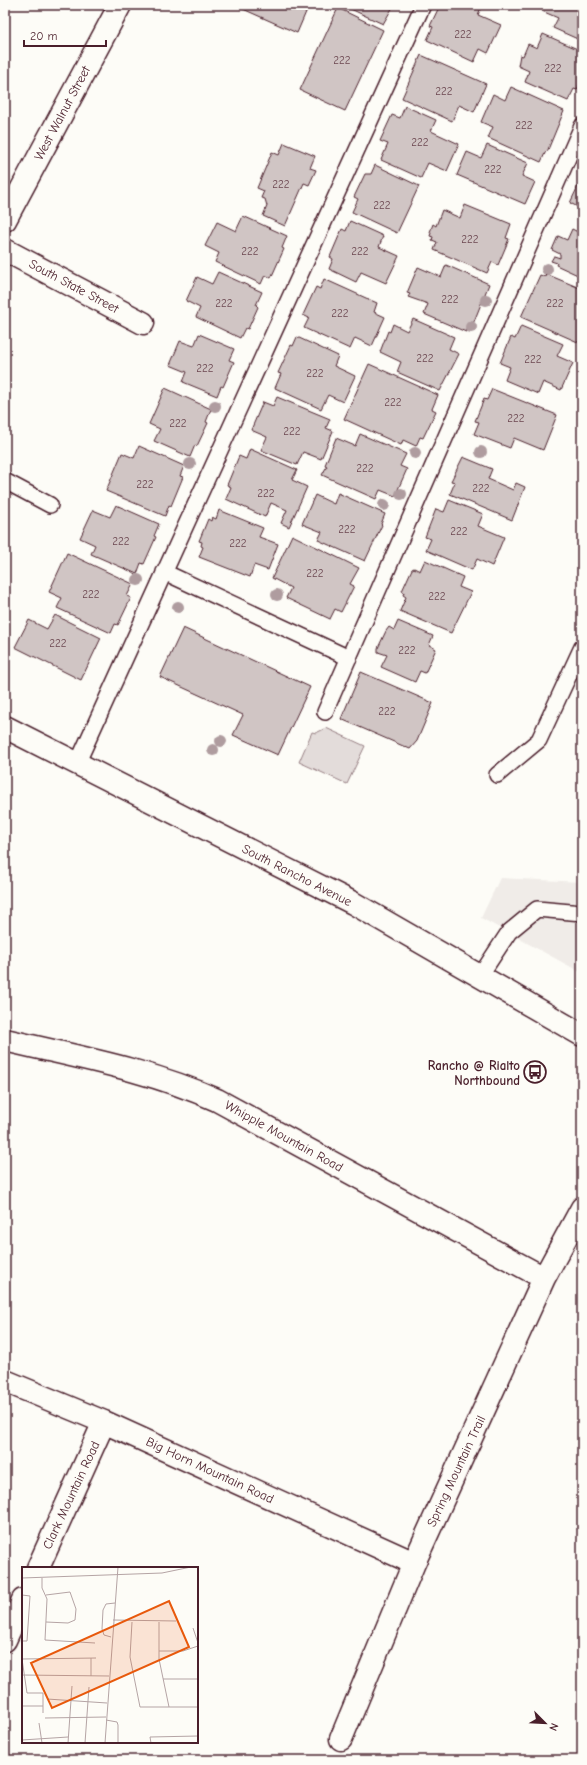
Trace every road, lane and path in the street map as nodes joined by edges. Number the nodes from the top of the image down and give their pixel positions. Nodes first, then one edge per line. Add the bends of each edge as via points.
1 (120, 5) edge
2 (423, 5) edge
3 (582, 126) edge
4 (5, 220) edge
5 (5, 250) edge
6 (143, 323) dead end
7 (5, 481) edge
8 (50, 506) dead end
9 (164, 572) junction
10 (582, 647) edge
11 (349, 658) junction
12 (325, 712) dead end
13 (5, 727) edge
14 (77, 764) junction
15 (497, 775) dead end
16 (582, 913) edge
17 (480, 976) junction
18 (582, 1035) edge
19 (5, 1040) edge
20 (582, 1208) edge
21 (544, 1278) junction
22 (5, 1381) edge
23 (104, 1422) junction
24 (414, 1563) junction
25 (38, 1567) edge
26 (22, 1602) edge
27 (5, 1640) edge
28 (341, 1739) dead end

1 - 4 street, West Walnut Street
2 - 9 lane
3 - 11 lane
5 - 6 street, South State Street
7 - 8 lane
9 - 11 lane
9 - 14 lane
10 - 15 lane via 538,740
11 - 12 lane
13 - 14 street, South Rancho Avenue
14 - 17 street, South Rancho Avenue via 353,904
16 - 17 lane via 537,909 509,932
17 - 18 street, South Rancho Avenue
19 - 21 street, Whipple Mountain Road via 138,1070 200,1092
20 - 21 street, Spring Mountain Trail
21 - 24 street, Spring Mountain Trail
22 - 23 street, Big Horn Mountain Road
23 - 24 street, Big Horn Mountain Road
23 - 25 street, Clark Mountain Road
24 - 28 street, Spring Mountain Trail
26 - 27 street

